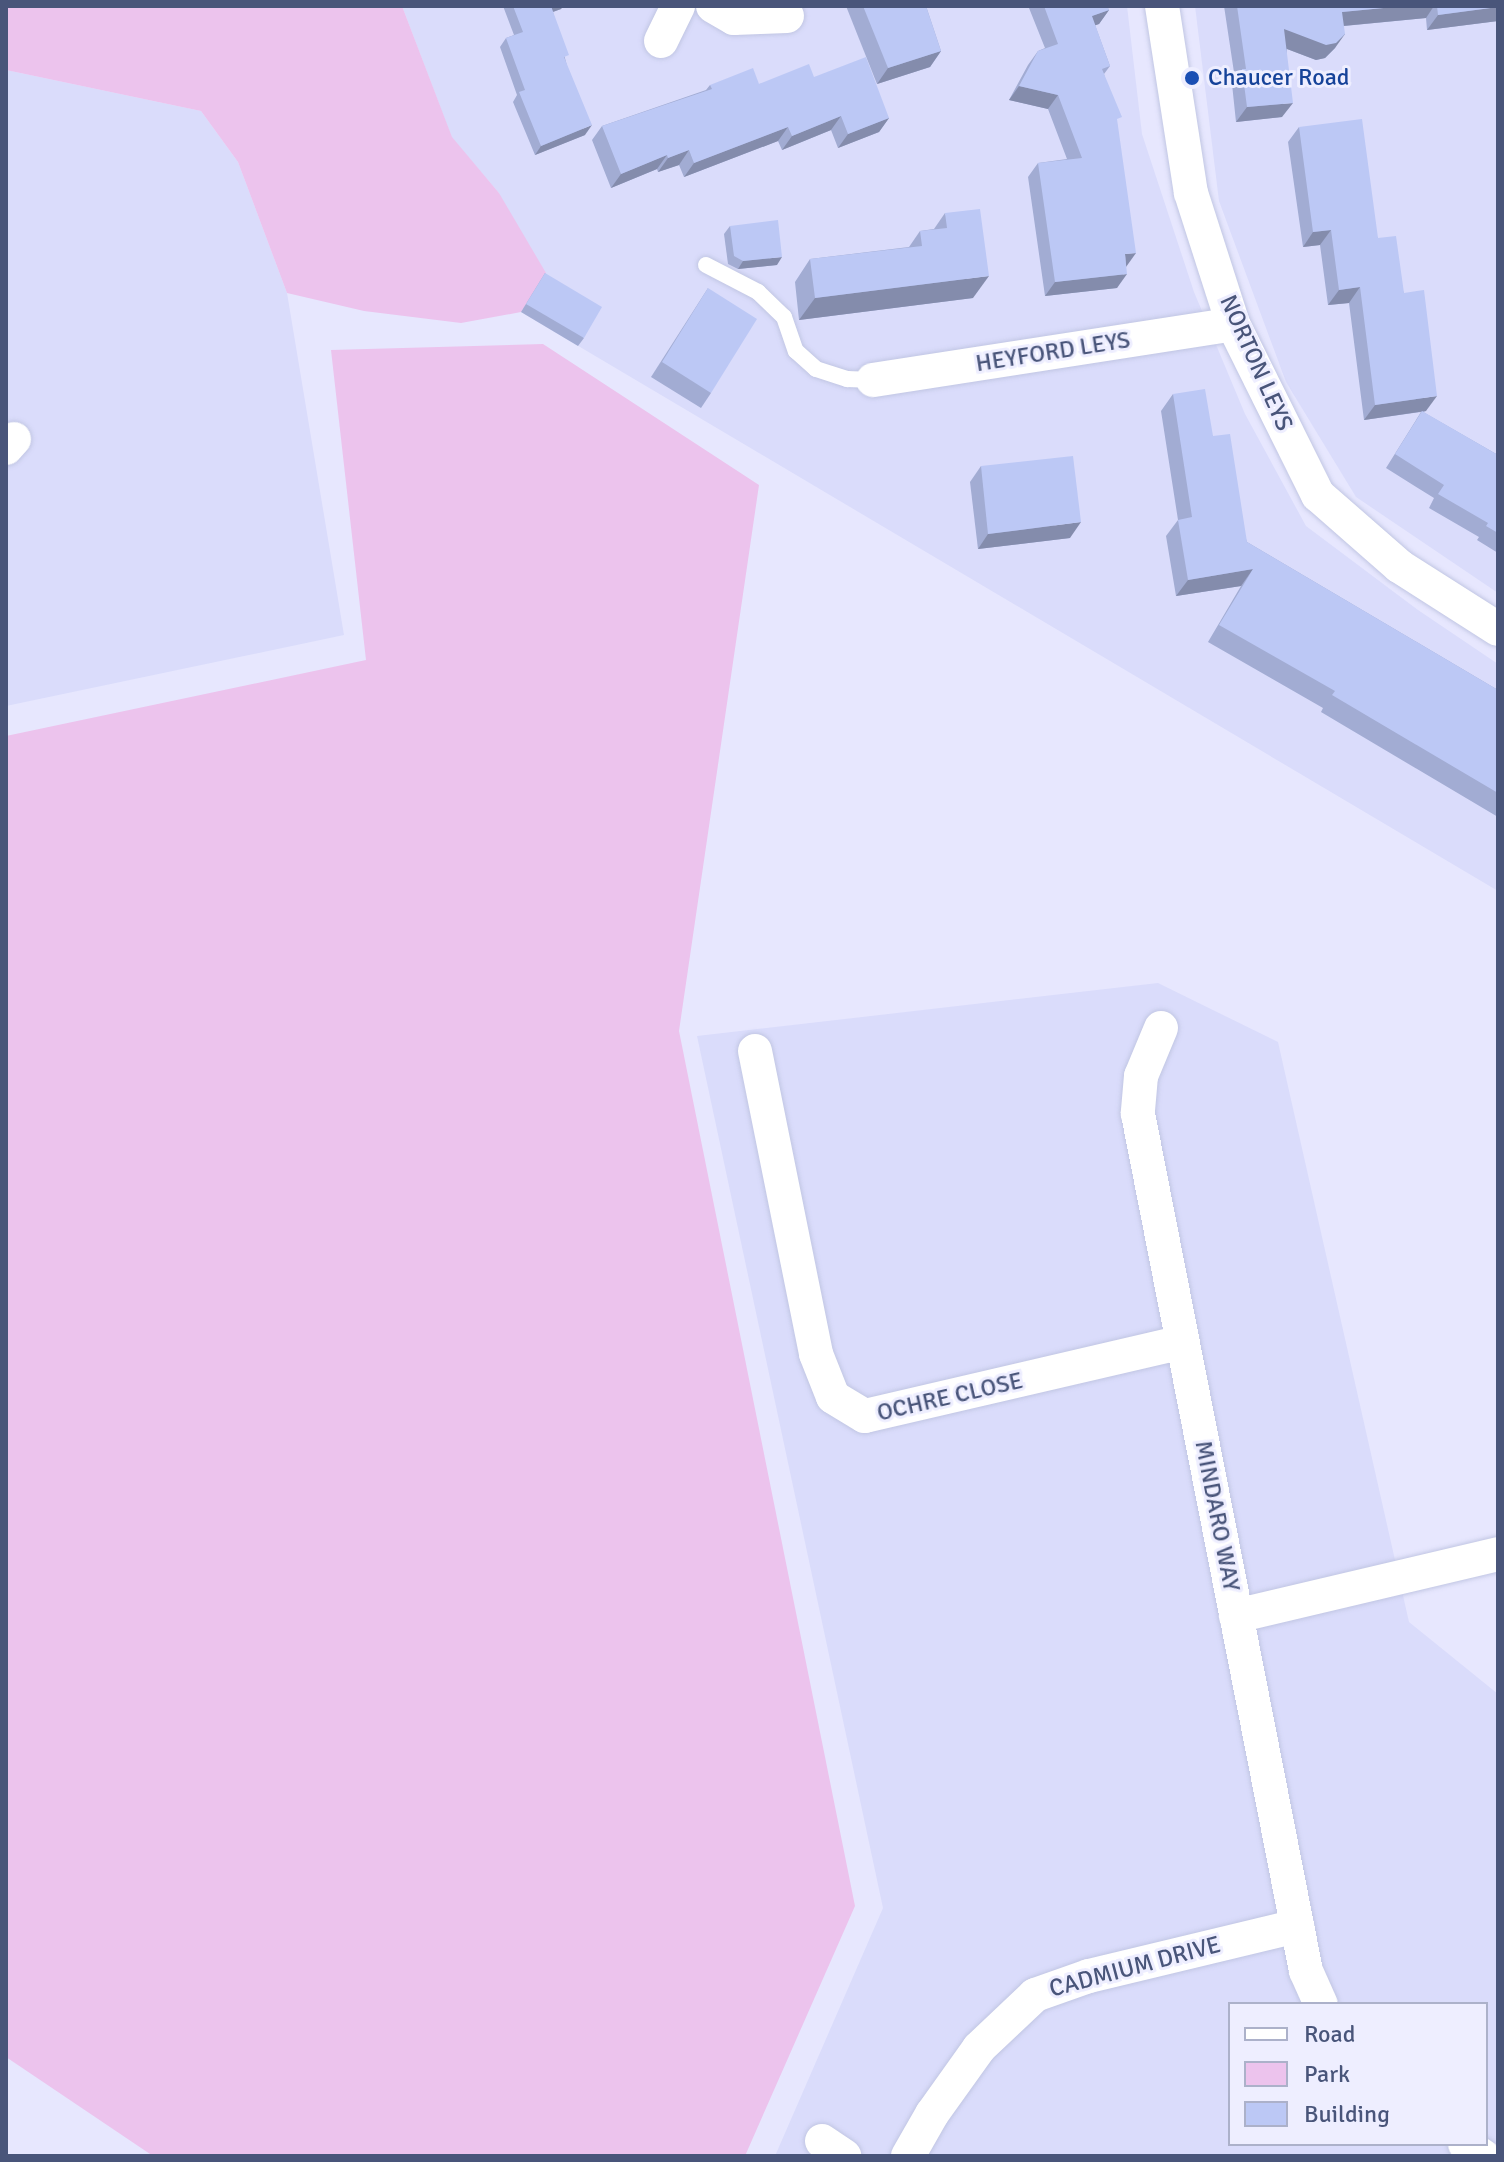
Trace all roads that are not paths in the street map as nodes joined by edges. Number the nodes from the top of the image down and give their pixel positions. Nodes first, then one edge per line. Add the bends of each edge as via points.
1 (678, 6) edge
2 (713, 6) edge
3 (1162, 6) edge
4 (787, 16) dead end
5 (661, 41) dead end
6 (706, 265) dead end
7 (1233, 324) junction
8 (873, 380) joint
9 (1498, 629) edge
10 (1161, 1028) dead end
11 (755, 1051) dead end
12 (1183, 1342) junction
13 (1498, 1554) edge
14 (1236, 1616) junction
15 (1297, 1926) junction
16 (1320, 2002) edge
17 (908, 2156) edge

1 - 5 street
2 - 4 street via 734,18
3 - 7 street, NORTON LEYS via 1191,193
6 - 8 lane via 758,292 784,317 796,351 816,369
7 - 8 street, HEYFORD LEYS
7 - 9 street, NORTON LEYS via 1318,495 1399,566
10 - 12 street, MINDARO WAY via 1141,1076 1138,1114
11 - 12 street, OCHRE CLOSE via 816,1354 833,1397 865,1416
12 - 14 street, MINDARO WAY
13 - 14 street
14 - 15 street, MINDARO WAY
15 - 16 street, MINDARO WAY via 1306,1971
15 - 17 street, CADMIUM DRIVE via 1089,1976 1035,1995 979,2048

